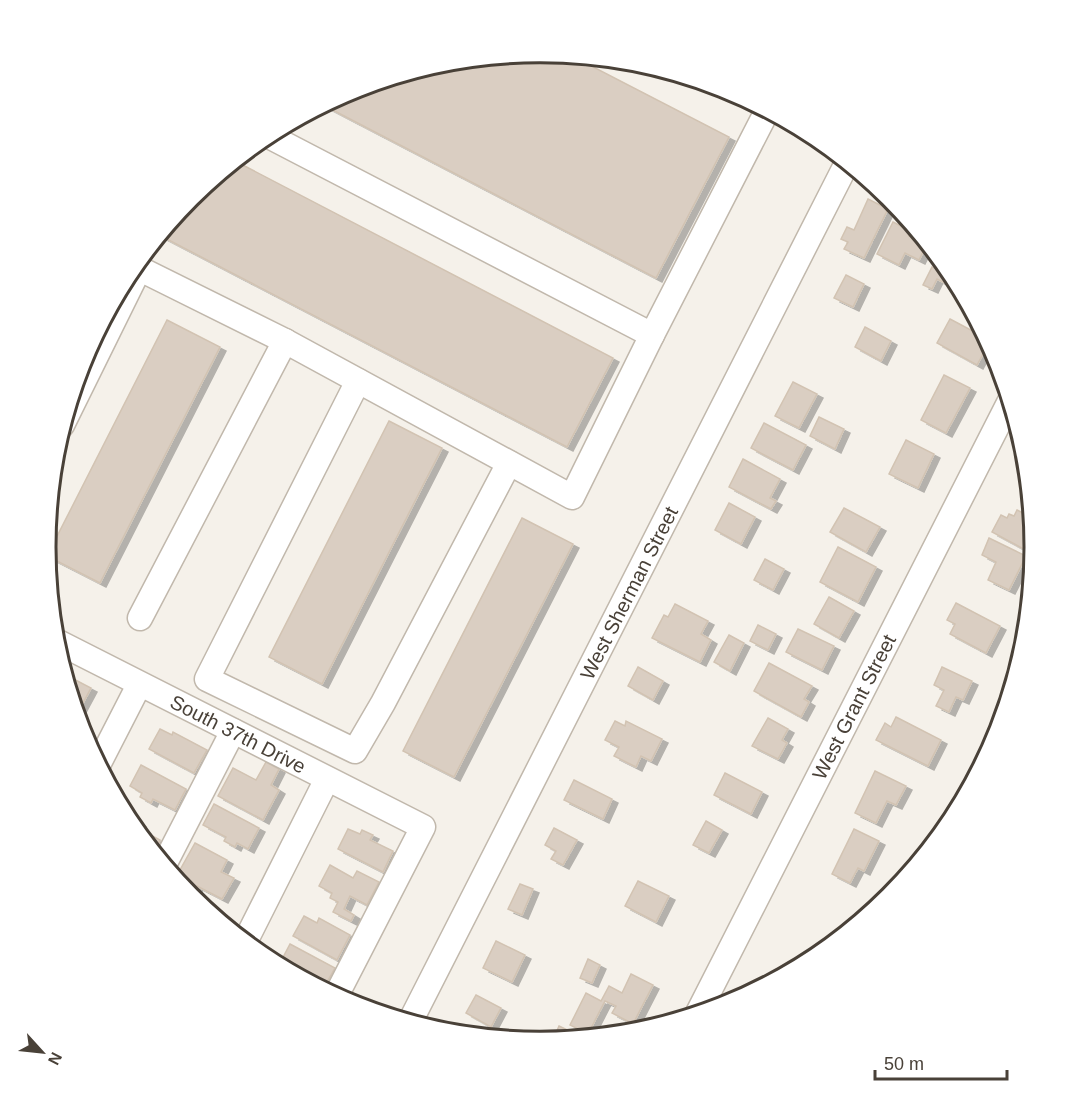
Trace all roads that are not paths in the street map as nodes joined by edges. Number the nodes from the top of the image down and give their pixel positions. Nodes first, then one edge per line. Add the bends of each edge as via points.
1 (763, 118) edge
2 (278, 141) edge
3 (843, 170) edge
4 (143, 270) edge
5 (652, 335) junction
6 (285, 341) junction
7 (358, 381) junction
8 (1004, 412) edge
9 (509, 463) junction
10 (140, 618) dead end
11 (66, 646) edge
12 (140, 685) junction
13 (233, 731) junction
14 (103, 756) edge
15 (327, 779) junction
16 (168, 857) edge
17 (249, 934) edge
18 (340, 988) edge
19 (704, 1002) edge
20 (414, 1015) edge

1 - 5 street
2 - 5 street
3 - 20 street, West Sherman Street
4 - 6 street
5 - 9 street via 573,497
6 - 7 street
6 - 10 street
7 - 9 street
7 - 9 street via 207,679 355,751
8 - 19 street, West Grant Street
11 - 12 street, South 37th Drive
12 - 13 street, South 37th Drive
12 - 14 street
13 - 15 street, South 37th Drive
13 - 16 street
15 - 17 street
15 - 18 street, South 37th Drive via 423,827

